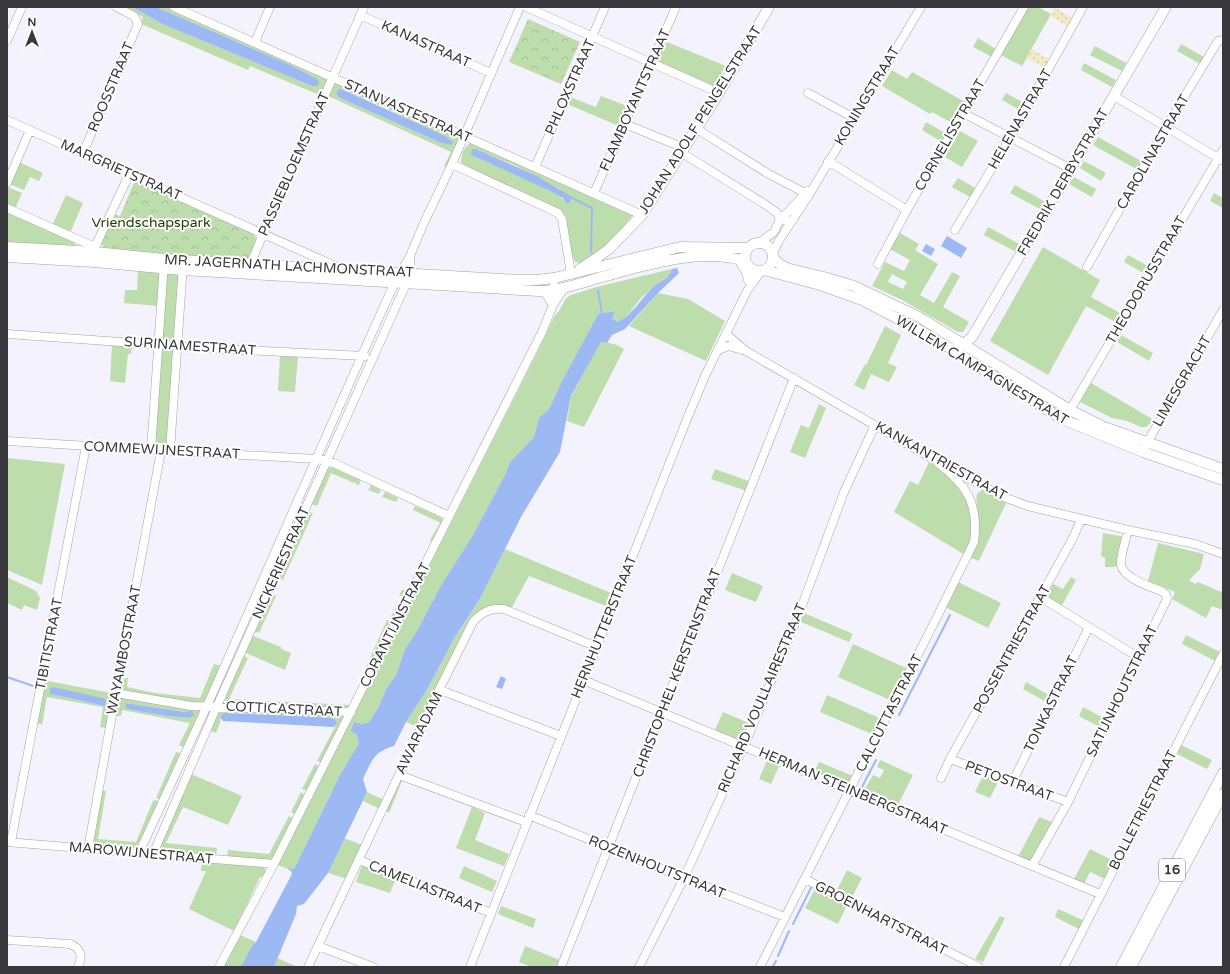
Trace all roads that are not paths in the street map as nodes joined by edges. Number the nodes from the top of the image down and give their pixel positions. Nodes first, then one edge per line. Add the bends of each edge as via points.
1 (116, 7) edge
2 (174, 7) edge
3 (270, 7) edge
4 (364, 7) edge
5 (520, 7) edge
6 (526, 7) edge
7 (605, 7) edge
8 (676, 7) edge
9 (769, 7) edge
10 (921, 7) edge
11 (1024, 7) edge
12 (1083, 7) edge
13 (1165, 7) edge
14 (20, 8) edge
15 (360, 15) junction
16 (592, 38) junction
17 (1223, 40) edge
18 (7, 41) edge
19 (255, 42) junction
20 (651, 62) junction
21 (491, 73) junction
22 (332, 76) junction
23 (719, 93) junction
24 (808, 93) dead end
25 (1114, 96) junction
26 (963, 113) junction
27 (854, 118) junction
28 (7, 120) edge
29 (625, 124) junction
30 (1166, 127) junction
31 (696, 129) junction
32 (30, 130) junction
33 (464, 136) junction
34 (1010, 138) junction
35 (683, 150) junction
36 (1223, 150) edge
37 (83, 153) junction
38 (1220, 160) edge
39 (828, 162) junction
40 (452, 164) junction
41 (535, 167) junction
42 (10, 168) edge
43 (1071, 169) junction
44 (129, 175) junction
45 (7, 183) edge
46 (594, 193) junction
47 (807, 194) junction
48 (7, 208) edge
49 (907, 210) junction
50 (642, 215) junction
51 (780, 219) junction
52 (793, 220) junction
53 (955, 230) dead end
54 (263, 234) junction
55 (759, 243) junction
56 (7, 247) edge
57 (748, 248) junction
58 (95, 254) junction
59 (773, 256) junction
60 (7, 257) edge
61 (733, 258) junction
62 (251, 263) junction
63 (164, 264) junction
64 (748, 264) junction
65 (878, 264) dead end
66 (183, 265) junction
67 (1087, 267) dead end
68 (344, 270) junction
69 (763, 270) junction
70 (406, 273) junction
71 (250, 274) junction
72 (571, 274) junction
73 (554, 278) junction
74 (749, 280) junction
75 (395, 282) junction
76 (406, 283) junction
77 (559, 289) junction
78 (544, 291) junction
79 (747, 291) junction
80 (553, 305) junction
81 (1223, 310) edge
82 (7, 334) edge
83 (726, 334) junction
84 (964, 344) junction
85 (158, 345) junction
86 (177, 346) junction
87 (718, 350) junction
88 (953, 350) junction
89 (746, 351) junction
90 (362, 355) junction
91 (372, 358) junction
92 (794, 378) junction
93 (1070, 410) junction
94 (875, 425) junction
95 (7, 441) edge
96 (86, 446) junction
97 (1145, 448) junction
98 (151, 450) junction
99 (161, 451) junction
100 (170, 452) junction
101 (316, 459) junction
102 (327, 460) junction
103 (938, 462) junction
104 (1223, 469) edge
105 (1223, 480) edge
106 (985, 487) junction
107 (972, 505) junction
108 (449, 516) junction
109 (1082, 519) junction
110 (1128, 530) junction
111 (1223, 554) edge
112 (1040, 597) junction
113 (1089, 627) junction
114 (597, 647) junction
115 (1223, 654) edge
116 (1138, 657) junction
117 (583, 680) junction
118 (440, 690) junction
119 (116, 693) junction
120 (207, 706) junction
121 (217, 706) junction
122 (351, 712) junction
123 (662, 712) junction
124 (561, 736) junction
125 (744, 746) junction
126 (950, 759) junction
127 (1223, 773) edge
128 (399, 775) junction
129 (941, 778) dead end
130 (1013, 781) junction
131 (850, 790) junction
132 (1223, 794) edge
133 (1068, 802) junction
134 (528, 819) junction
135 (9, 842) edge
136 (608, 848) junction
137 (88, 849) junction
138 (140, 853) junction
139 (153, 854) junction
140 (358, 860) junction
141 (274, 864) junction
142 (1032, 866) junction
143 (684, 878) junction
144 (805, 879) junction
145 (1100, 894) junction
146 (491, 913) junction
147 (785, 917) junction
148 (7, 940) edge
149 (318, 946) junction
150 (78, 967) edge
151 (219, 967) edge
152 (308, 967) edge
153 (373, 967) edge
154 (470, 967) edge
155 (562, 967) edge
156 (639, 967) edge
157 (760, 967) edge
158 (977, 967) edge
159 (1064, 967) edge
160 (1121, 967) edge
161 (1131, 967) edge

1 - 37 street, ROOSSTRAAT via 134,16 137,21
2 - 19 street, STANVASTESTRAAT
3 - 19 street
4 - 15 street, PASSIEBLOEMSTRAAT
5 - 21 street
6 - 16 street
7 - 16 street, PHLOXSTRAAT
8 - 20 street, FLAMBOYANTSTRAAT
9 - 23 main road, JOHAN ADOLF PENGELSTRAAT
10 - 27 street, KONINGSTRAAT
11 - 26 street, CORNELISSTRAAT
12 - 34 street, HELENASTRAAT
13 - 25 main road, FREDRIK DERBYSTRAAT
14 - 18 street
15 - 21 street, KANASTRAAT
15 - 22 street, PASSIEBLOEMSTRAAT
16 - 20 street
16 - 41 street, PHLOXSTRAAT
17 - 30 street, CAROLINASTRAAT via 1218,41
19 - 22 street, STANVASTESTRAAT
20 - 23 street
20 - 29 street, FLAMBOYANTSTRAAT
21 - 33 street
22 - 33 street, STANVASTESTRAAT
22 - 54 street, PASSIEBLOEMSTRAAT
23 - 31 main road, JOHAN ADOLF PENGELSTRAAT
24 - 27 street
25 - 30 street
25 - 43 main road, FREDRIK DERBYSTRAAT
26 - 34 street
26 - 49 street, CORNELISSTRAAT
27 - 39 street, KONINGSTRAAT
28 - 32 street, MARGRIETSTRAAT
29 - 35 street
29 - 46 street, FLAMBOYANTSTRAAT
30 - 38 street
30 - 67 street, CAROLINASTRAAT
31 - 35 main road, JOHAN ADOLF PENGELSTRAAT
31 - 47 street via 767,173
32 - 37 street, MARGRIETSTRAAT
32 - 42 street
33 - 40 street
33 - 41 street, STANVASTESTRAAT
34 - 43 street
34 - 53 street, HELENASTRAAT
35 - 50 main road, JOHAN ADOLF PENGELSTRAAT
35 - 51 street via 764,203 777,213
36 - 38 street, THEODORUSSTRAAT
37 - 44 street, MARGRIETSTRAAT
38 - 93 street, THEODORUSSTRAAT
39 - 47 street, KONINGSTRAAT
39 - 49 street
40 - 70 street via 423,225
40 - 72 street via 558,213 562,219
41 - 46 street, STANVASTESTRAAT
42 - 45 street
43 - 84 main road, FREDRIK DERBYSTRAAT via 972,337
44 - 54 street, MARGRIETSTRAAT
44 - 58 street
46 - 50 street, STANVASTESTRAAT
47 - 51 street, KONINGSTRAAT
47 - 52 street, KONINGSTRAAT
48 - 58 street
49 - 65 street, CORNELISSTRAAT
50 - 72 main road, JOHAN ADOLF PENGELSTRAAT via 609,249
51 - 52 street
51 - 55 street, KONINGSTRAAT via 774,232
52 - 59 street, KONINGSTRAAT via 778,242
54 - 62 street, PASSIEBLOEMSTRAAT
54 - 68 street, MARGRIETSTRAAT
55 - 57 main road
55 - 59 main road via 767,245
56 - 58 main road, MR. JAGERNATH LACHMONSTRAAT
57 - 64 main road via 745,254
57 - 72 main road via 680,247
58 - 60 main road, MR. JAGERNATH LACHMONSTRAAT
58 - 63 main road, MR. JAGERNATH LACHMONSTRAAT
59 - 69 main road via 771,264
59 - 84 main road, WILLEM CAMPAGNESTRAAT via 781,265 790,269 854,286 918,317
61 - 64 main road
61 - 74 main road via 745,268
61 - 77 main road, MR. JAGERNATH LACHMONSTRAAT via 673,258
62 - 66 main road, MR. JAGERNATH LACHMONSTRAAT
62 - 68 main road, MR. JAGERNATH LACHMONSTRAAT
62 - 71 street, PASSIEBLOEMSTRAAT
63 - 66 main road, MR. JAGERNATH LACHMONSTRAAT
63 - 85 street
64 - 69 main road via 757,271
64 - 74 street, HERNHUTTERSTRAAT
66 - 71 main road, MR. JAGERNATH LACHMONSTRAAT
66 - 86 street
68 - 70 main road, MR. JAGERNATH LACHMONSTRAAT
69 - 79 street, HERNHUTTERSTRAAT
69 - 88 main road, WILLEM CAMPAGNESTRAAT via 820,284 862,300
70 - 73 main road, MR. JAGERNATH LACHMONSTRAAT via 519,280
70 - 75 street, NICKERIESTRAAT
70 - 76 street, NICKERIESTRAAT
71 - 75 main road, MR. JAGERNATH LACHMONSTRAAT
72 - 73 main road, MR. JAGERNATH LACHMONSTRAAT
73 - 77 street
74 - 79 street, HERNHUTTERSTRAAT
75 - 76 main road, MR. JAGERNATH LACHMONSTRAAT
75 - 90 street, NICKERIESTRAAT
76 - 78 main road, MR. JAGERNATH LACHMONSTRAAT
76 - 91 street, NICKERIESTRAAT
77 - 78 main road, MR. JAGERNATH LACHMONSTRAAT
77 - 80 street, CORANTIJNSTRAAT
78 - 80 street
79 - 83 street, HERNHUTTERSTRAAT
80 - 108 street, CORANTIJNSTRAAT via 542,332
81 - 97 street, LIMESGRACHT
82 - 85 street, SURINAMESTRAAT
83 - 87 street, HERNHUTTERSTRAAT
83 - 89 street, KANKANTRIESTRAAT
84 - 88 main road, FREDRIK DERBYSTRAAT
84 - 93 main road, WILLEM CAMPAGNESTRAAT
85 - 86 street, SURINAMESTRAAT
85 - 98 street
86 - 90 street, SURINAMESTRAAT
86 - 100 street
87 - 89 street via 729,346
87 - 114 street, HERNHUTTERSTRAAT via 687,419
88 - 97 main road, WILLEM CAMPAGNESTRAAT via 1062,419
89 - 92 street, KANKANTRIESTRAAT
90 - 91 street, SURINAMESTRAAT
90 - 101 street, NICKERIESTRAAT
91 - 102 street, NICKERIESTRAAT
92 - 94 street, KANKANTRIESTRAAT
92 - 123 street, CHRISTOPHEL KERSTENSTRAAT
93 - 97 main road, WILLEM CAMPAGNESTRAAT
94 - 103 street, KANKANTRIESTRAAT
94 - 125 street, RICHARD VOULLAIRESTRAAT via 844,492 797,619
95 - 96 street, COMMEWIJNESTRAAT
96 - 98 street, COMMEWIJNESTRAAT
96 - 135 street, TIBITISTRAAT
97 - 104 main road, WILLEM CAMPAGNESTRAAT
97 - 105 main road, WILLEM CAMPAGNESTRAAT
98 - 99 street, COMMEWIJNESTRAAT
99 - 100 street, COMMEWIJNESTRAAT
99 - 119 street, WAYAMBOSTRAAT
100 - 101 street, COMMEWIJNESTRAAT
101 - 102 street, COMMEWIJNESTRAAT
101 - 120 street, NICKERIESTRAAT
102 - 108 street, COMMEWIJNESTRAAT
102 - 121 street, NICKERIESTRAAT
103 - 106 street, KANKANTRIESTRAAT
103 - 107 street, CALCUTTASTRAAT via 954,474 964,486
106 - 107 street via 977,489 974,493
106 - 109 street, KANKANTRIESTRAAT via 1028,506
107 - 131 street, CALCUTTASTRAAT via 976,530 974,542
108 - 122 street, CORANTIJNSTRAAT
109 - 110 street, KANKANTRIESTRAAT
109 - 112 street, POSSENTRIESTRAAT
110 - 111 street, KANKANTRIESTRAAT via 1195,544
110 - 116 street, SATIJNHOUTSTRAAT via 1121,565 1132,578 1163,592 1167,599
112 - 113 street
112 - 126 street, POSSENTRIESTRAAT
113 - 116 street
113 - 130 street, TONKASTRAAT
114 - 117 street, HERNHUTTERSTRAAT
114 - 118 street, AWARADAM via 504,609 487,610 473,622
115 - 145 street, BOLLETRIESTRAAT
116 - 133 street, SATIJNHOUTSTRAAT
117 - 123 street, HERMAN STEINBERGSTRAAT
117 - 124 street, HERNHUTTERSTRAAT
118 - 124 street
118 - 128 street, AWARADAM
119 - 120 street, COTTICASTRAAT via 191,706
119 - 137 street, WAYAMBOSTRAAT
120 - 121 street, COTTICASTRAAT
120 - 138 street, NICKERIESTRAAT
121 - 122 street, COTTICASTRAAT
121 - 139 street, NICKERIESTRAAT
122 - 141 street, CORANTIJNSTRAAT
123 - 125 street, HERMAN STEINBERGSTRAAT
123 - 136 street, CHRISTOPHEL KERSTENSTRAAT
124 - 134 street, HERNHUTTERSTRAAT
125 - 131 street, HERMAN STEINBERGSTRAAT
125 - 143 street, RICHARD VOULLAIRESTRAAT
126 - 129 street, POSSENTRIESTRAAT
126 - 130 street, PETOSTRAAT
127 - 160 main road, 16
128 - 134 street, ROZENHOUTSTRAAT
128 - 140 street, AWARADAM
130 - 133 street, PETOSTRAAT
131 - 142 street, HERMAN STEINBERGSTRAAT
131 - 144 street, CALCUTTASTRAAT
132 - 161 main road, 16
133 - 142 street, SATIJNHOUTSTRAAT
134 - 136 street, ROZENHOUTSTRAAT
134 - 146 street, HERNHUTTERSTRAAT
135 - 137 street, MAROWIJNESTRAAT
136 - 143 street, ROZENHOUTSTRAAT
136 - 155 street, CHRISTOPHEL KERSTENSTRAAT
137 - 138 street, MAROWIJNESTRAAT
138 - 139 street, MAROWIJNESTRAAT
139 - 141 street, MAROWIJNESTRAAT
140 - 146 street, CAMELIASTRAAT
140 - 149 street, AWARADAM
141 - 151 street, CORANTIJNSTRAAT
142 - 145 street, HERMAN STEINBERGSTRAAT
143 - 147 street, ROZENHOUTSTRAAT
143 - 156 street, RICHARD VOULLAIRESTRAAT
144 - 147 street, CALCUTTASTRAAT
144 - 158 street, GROENHARTSTRAAT
145 - 159 street, BOLLETRIESTRAAT
146 - 154 street, HERNHUTTERSTRAAT
147 - 157 street, CALCUTTASTRAAT
148 - 150 street via 76,946 81,956
149 - 152 street, AWARADAM
149 - 153 street

